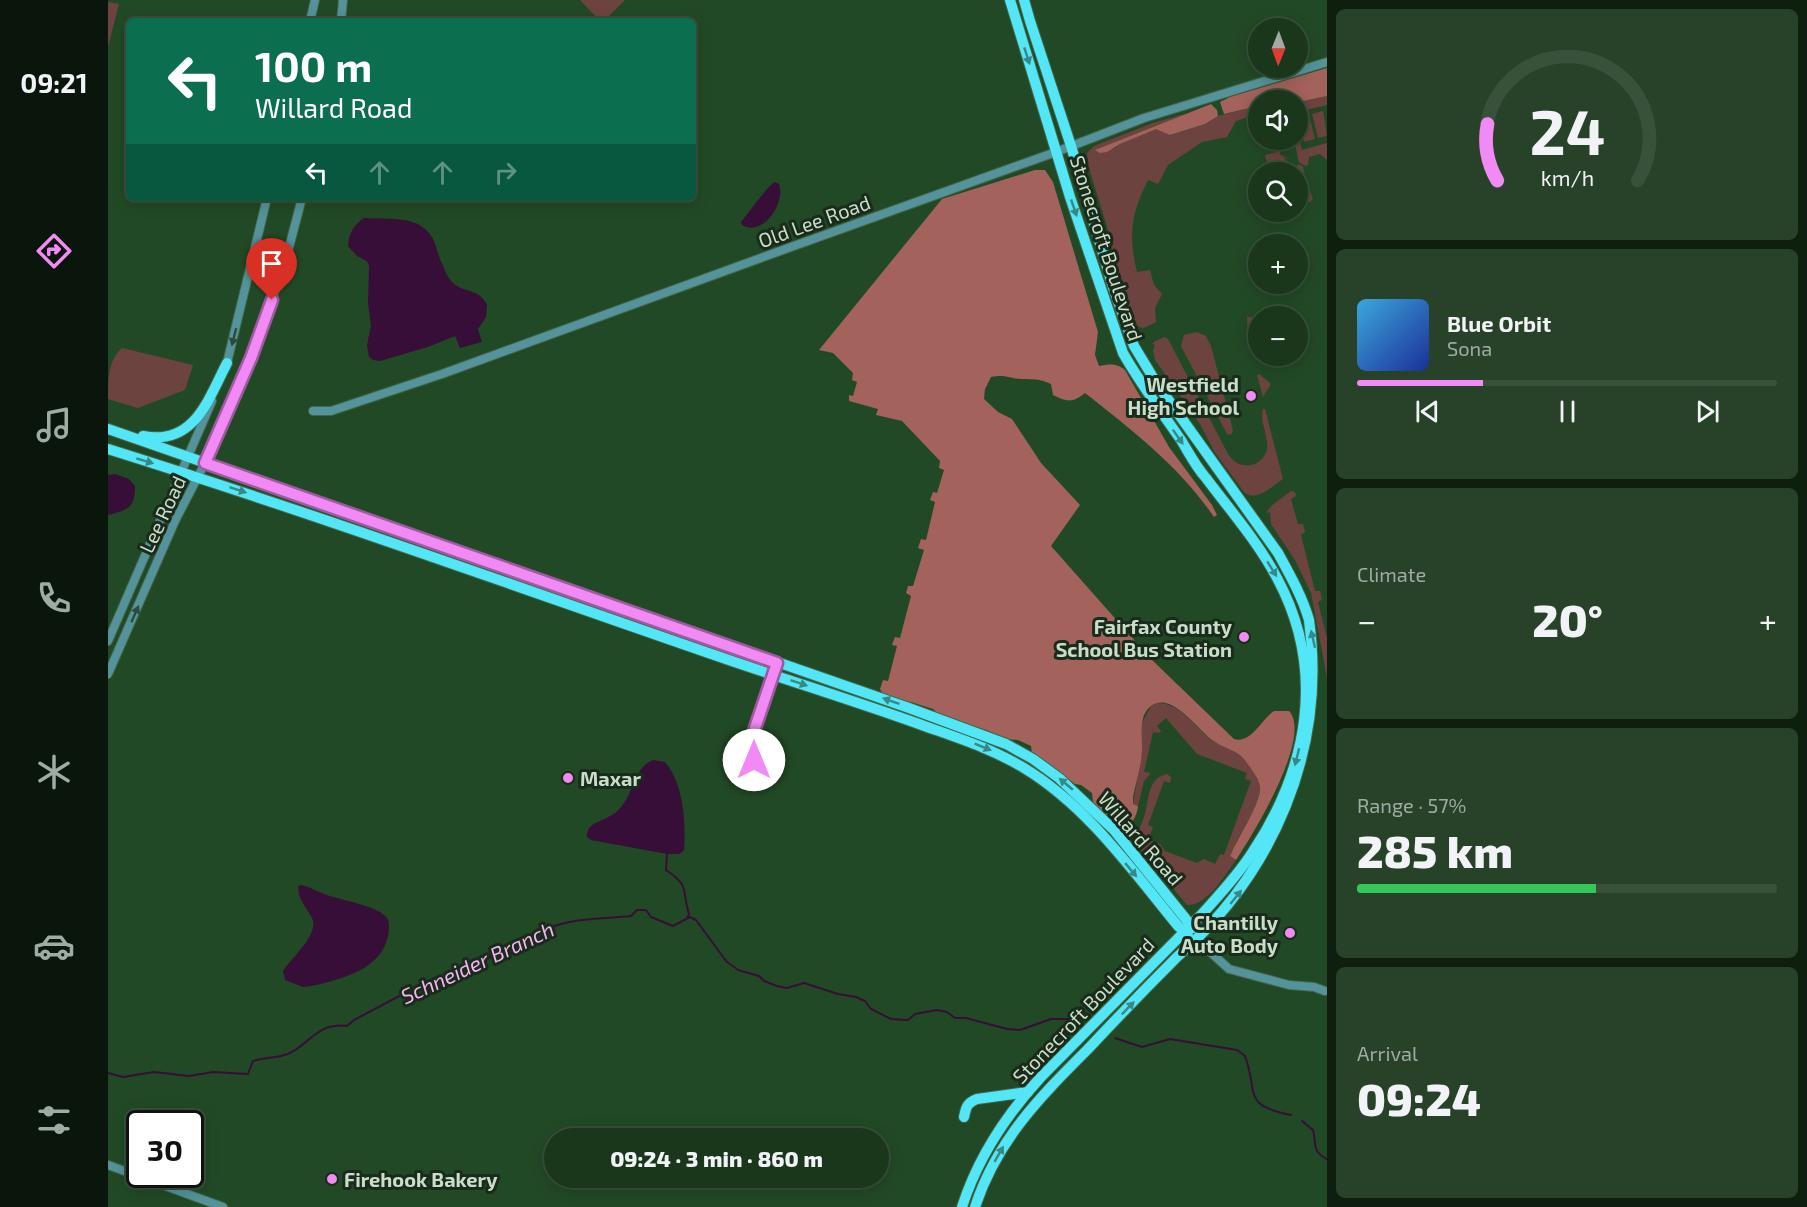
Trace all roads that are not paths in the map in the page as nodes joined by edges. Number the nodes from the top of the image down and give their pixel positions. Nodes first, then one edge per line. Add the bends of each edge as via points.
1 (315, 0) edge
2 (343, 0) edge
3 (1010, 0) edge
4 (1024, 0) edge
5 (311, 18) edge
6 (341, 18) edge
7 (1327, 62) edge
8 (1071, 146) junction
9 (1056, 152) junction
10 (259, 201) edge
11 (266, 201) edge
12 (301, 201) edge
13 (262, 218) junction
14 (227, 363) junction
15 (313, 411) dead end
16 (108, 429) edge
17 (108, 449) edge
18 (188, 456) junction
19 (205, 463) junction
20 (183, 472) junction
21 (198, 477) junction
22 (108, 641) edge
23 (777, 663) junction
24 (108, 674) edge
25 (773, 675) junction
26 (758, 767) dead end
27 (1188, 928) junction
28 (1197, 940) junction
29 (1325, 991) dead end
30 (1028, 1092) junction
31 (964, 1117) dead end
32 (108, 1165) edge
33 (223, 1207) edge
34 (962, 1207) edge
35 (975, 1207) edge

1 - 5 street
2 - 6 street
3 -> 9 main road, Stonecroft Boulevard
4 - 8 main road, Stonecroft Boulevard
7 - 8 street, Old Lee Road via 1168,110
8 - 9 street, Old Lee Road
28 -> 8 main road, Stonecroft Boulevard via 1254,872 1295,803 1317,731 1316,653 1304,606 1278,554 1134,346
9 - 15 street, Old Lee Road via 442,374 331,411
9 -> 27 main road, Stonecroft Boulevard via 1123,353 1207,481 1277,577 1296,623 1303,657 1304,725 1287,788 1251,854
10 - 13 street
11 - 13 street, Lee Road
12 - 19 street, Lee Road via 260,335
13 -> 14 street, Lee Road
14 - 16 main road via 202,411 180,433 157,438
14 - 18 street, Lee Road
16 - 18 main road, Willard Road
17 -> 20 main road, Willard Road
18 - 19 main road, Willard Road
18 - 20 street, Lee Road
19 - 21 street, Lee Road
19 - 23 main road, Willard Road
20 - 21 main road, Willard Road
20 - 22 street, Lee Road
24 -> 21 street, Lee Road
21 -> 25 main road, Willard Road
23 - 25 street
27 -> 23 main road, Willard Road via 1114,830 1077,793 1033,759 983,734
25 - 26 street via 753,734 752,750
25 -> 27 main road, Willard Road via 978,745 1027,769 1105,838
27 - 28 main road, Willard Road
27 - 30 main road, Stonecroft Boulevard
28 - 29 street via 1229,969
35 -> 28 main road, Stonecroft Boulevard via 1001,1151 1035,1103
30 - 31 main road via 976,1099 966,1106
30 - 34 main road, Stonecroft Boulevard via 983,1156
32 - 33 street

